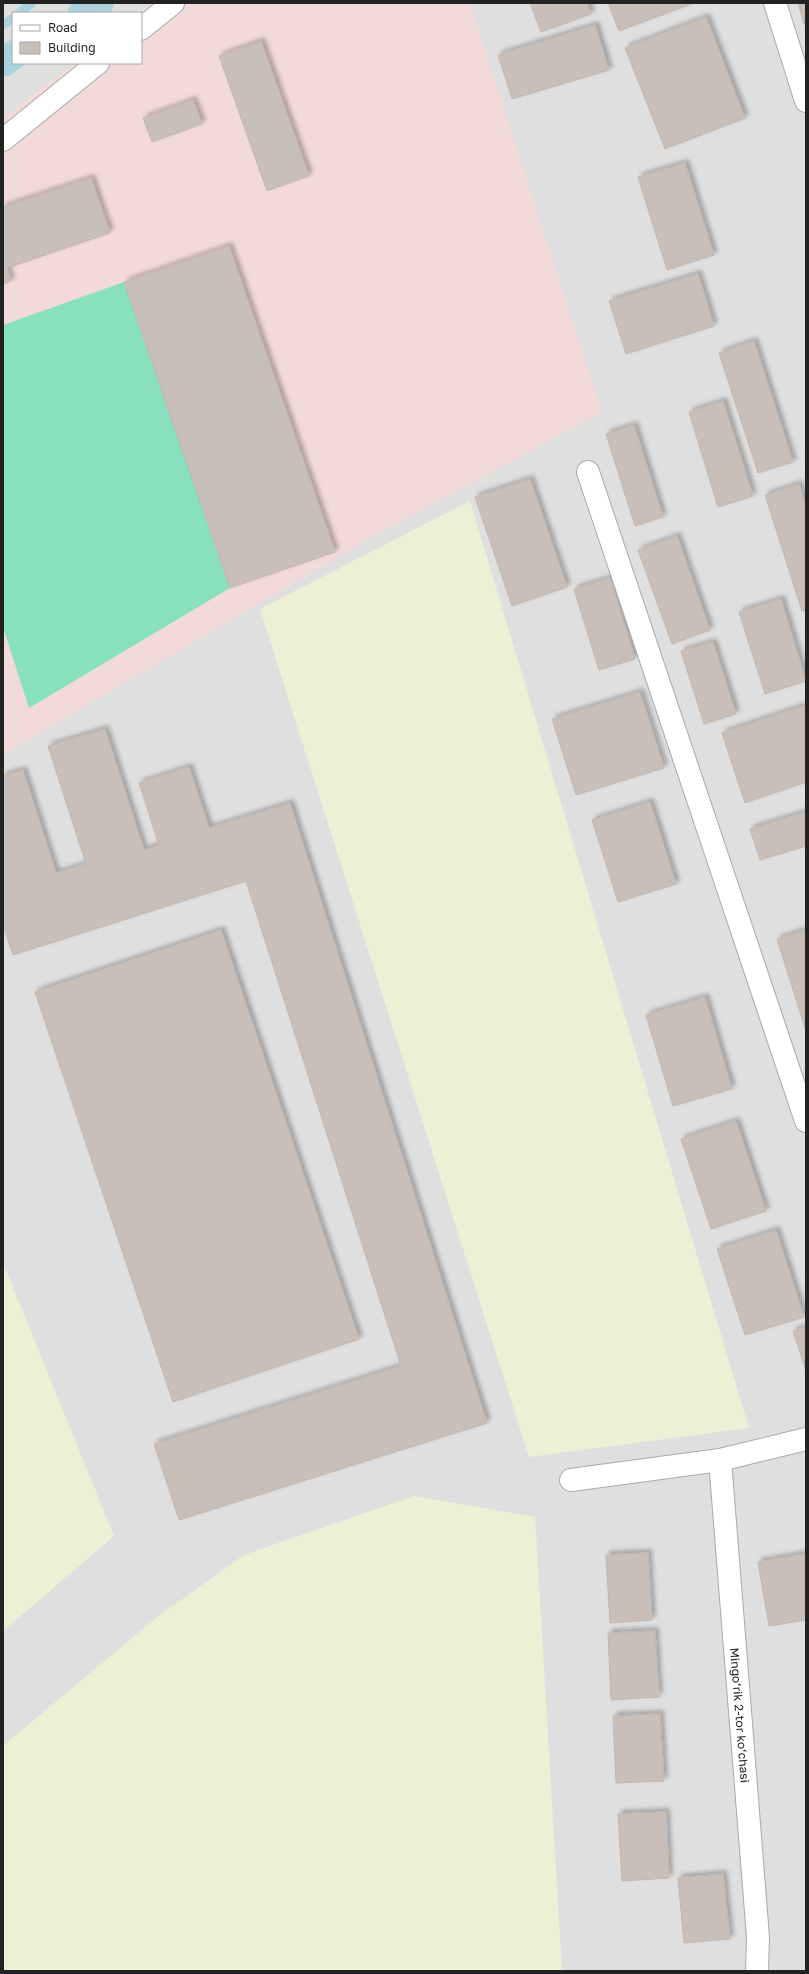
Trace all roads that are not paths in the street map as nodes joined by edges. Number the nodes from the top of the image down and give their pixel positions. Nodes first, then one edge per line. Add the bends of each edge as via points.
1 (173, 3) edge
2 (775, 3) edge
3 (142, 28) edge
4 (97, 64) edge
5 (806, 101) edge
6 (3, 140) edge
7 (588, 472) dead end
8 (806, 1121) edge
9 (806, 1439) edge
10 (720, 1460) junction
11 (571, 1480) dead end
12 (757, 1971) edge

1 - 3 street
2 - 5 street
4 - 6 street
7 - 8 street
9 - 10 street
10 - 11 street
10 - 12 street, Mingo‘rik 2-tor ko‘chasi via 758,1937

